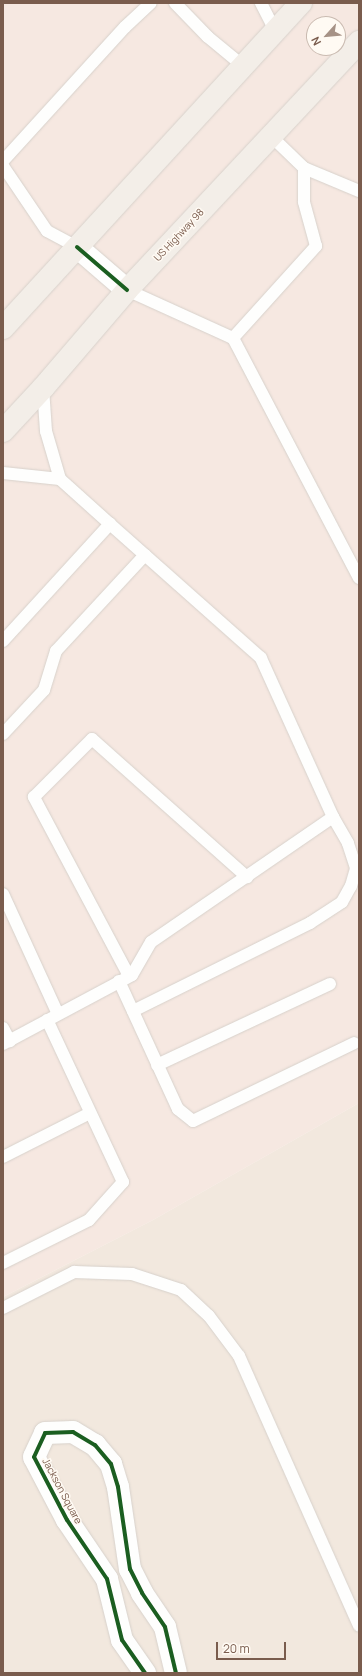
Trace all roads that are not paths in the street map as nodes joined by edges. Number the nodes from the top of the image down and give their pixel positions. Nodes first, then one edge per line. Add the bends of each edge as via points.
1 (151, 3) edge
2 (175, 3) edge
3 (261, 3) edge
4 (300, 3) edge
5 (275, 31) junction
6 (359, 42) edge
7 (243, 66) junction
8 (272, 137) junction
9 (3, 161) edge
10 (3, 166) edge
11 (304, 168) junction
12 (359, 191) edge
13 (76, 247) junction
14 (127, 290) junction
15 (3, 328) edge
16 (233, 338) junction
17 (43, 388) junction
18 (3, 430) edge
19 (3, 474) edge
20 (60, 479) junction
21 (110, 524) junction
22 (145, 555) junction
23 (359, 578) edge
24 (3, 641) edge
25 (3, 734) edge
26 (333, 817) junction
27 (247, 877) junction
28 (3, 894) edge
29 (124, 979) junction
30 (330, 984) dead end
31 (133, 1011) junction
32 (58, 1014) junction
33 (47, 1020) junction
34 (3, 1028) edge
35 (6, 1042) edge
36 (354, 1043) dead end
37 (157, 1065) junction
38 (90, 1113) junction
39 (3, 1157) edge
40 (3, 1263) edge
41 (3, 1308) edge
42 (130, 1569) junction
43 (107, 1579) junction
44 (359, 1626) edge
45 (145, 1673) edge
46 (176, 1673) edge

1 - 9 lane via 125,27
2 - 7 lane via 208,37
3 - 5 lane
4 - 5 main road
5 - 7 main road
6 - 8 main road, US Highway 98
7 - 13 main road
8 - 11 lane
8 - 14 main road, US Highway 98
10 - 13 lane via 47,231
11 - 12 lane
11 - 16 lane via 304,202 316,246
13 - 14 street
13 - 15 main road
14 - 16 lane
14 - 17 main road, US Highway 98
16 - 23 lane
17 - 18 main road, US Highway 98
17 - 20 lane via 46,431
19 - 20 lane
20 - 21 lane
21 - 22 lane
21 - 24 lane
22 - 25 lane via 56,651 44,690
22 - 26 lane via 261,658
26 - 27 lane
26 - 31 lane via 348,843 356,868 351,886 342,902 310,923
27 - 29 lane via 151,942
27 - 29 lane via 92,739 34,797
28 - 32 lane
29 - 31 lane
29 - 32 lane
30 - 37 lane
31 - 37 lane
32 - 33 lane
33 - 35 lane
33 - 38 lane
34 - 35 lane
36 - 37 lane via 194,1121 178,1109
38 - 39 lane
38 - 40 lane via 123,1182 89,1220
41 - 44 lane via 74,1272 132,1274 181,1290 209,1316 239,1356
42 - 43 street
42 - 43 street, Jackson Square via 118,1487 111,1464 95,1444 73,1432 45,1433 34,1456 67,1520
42 - 46 street, Jackson Square via 142,1593 165,1627
43 - 45 street, Jackson Square via 122,1640

